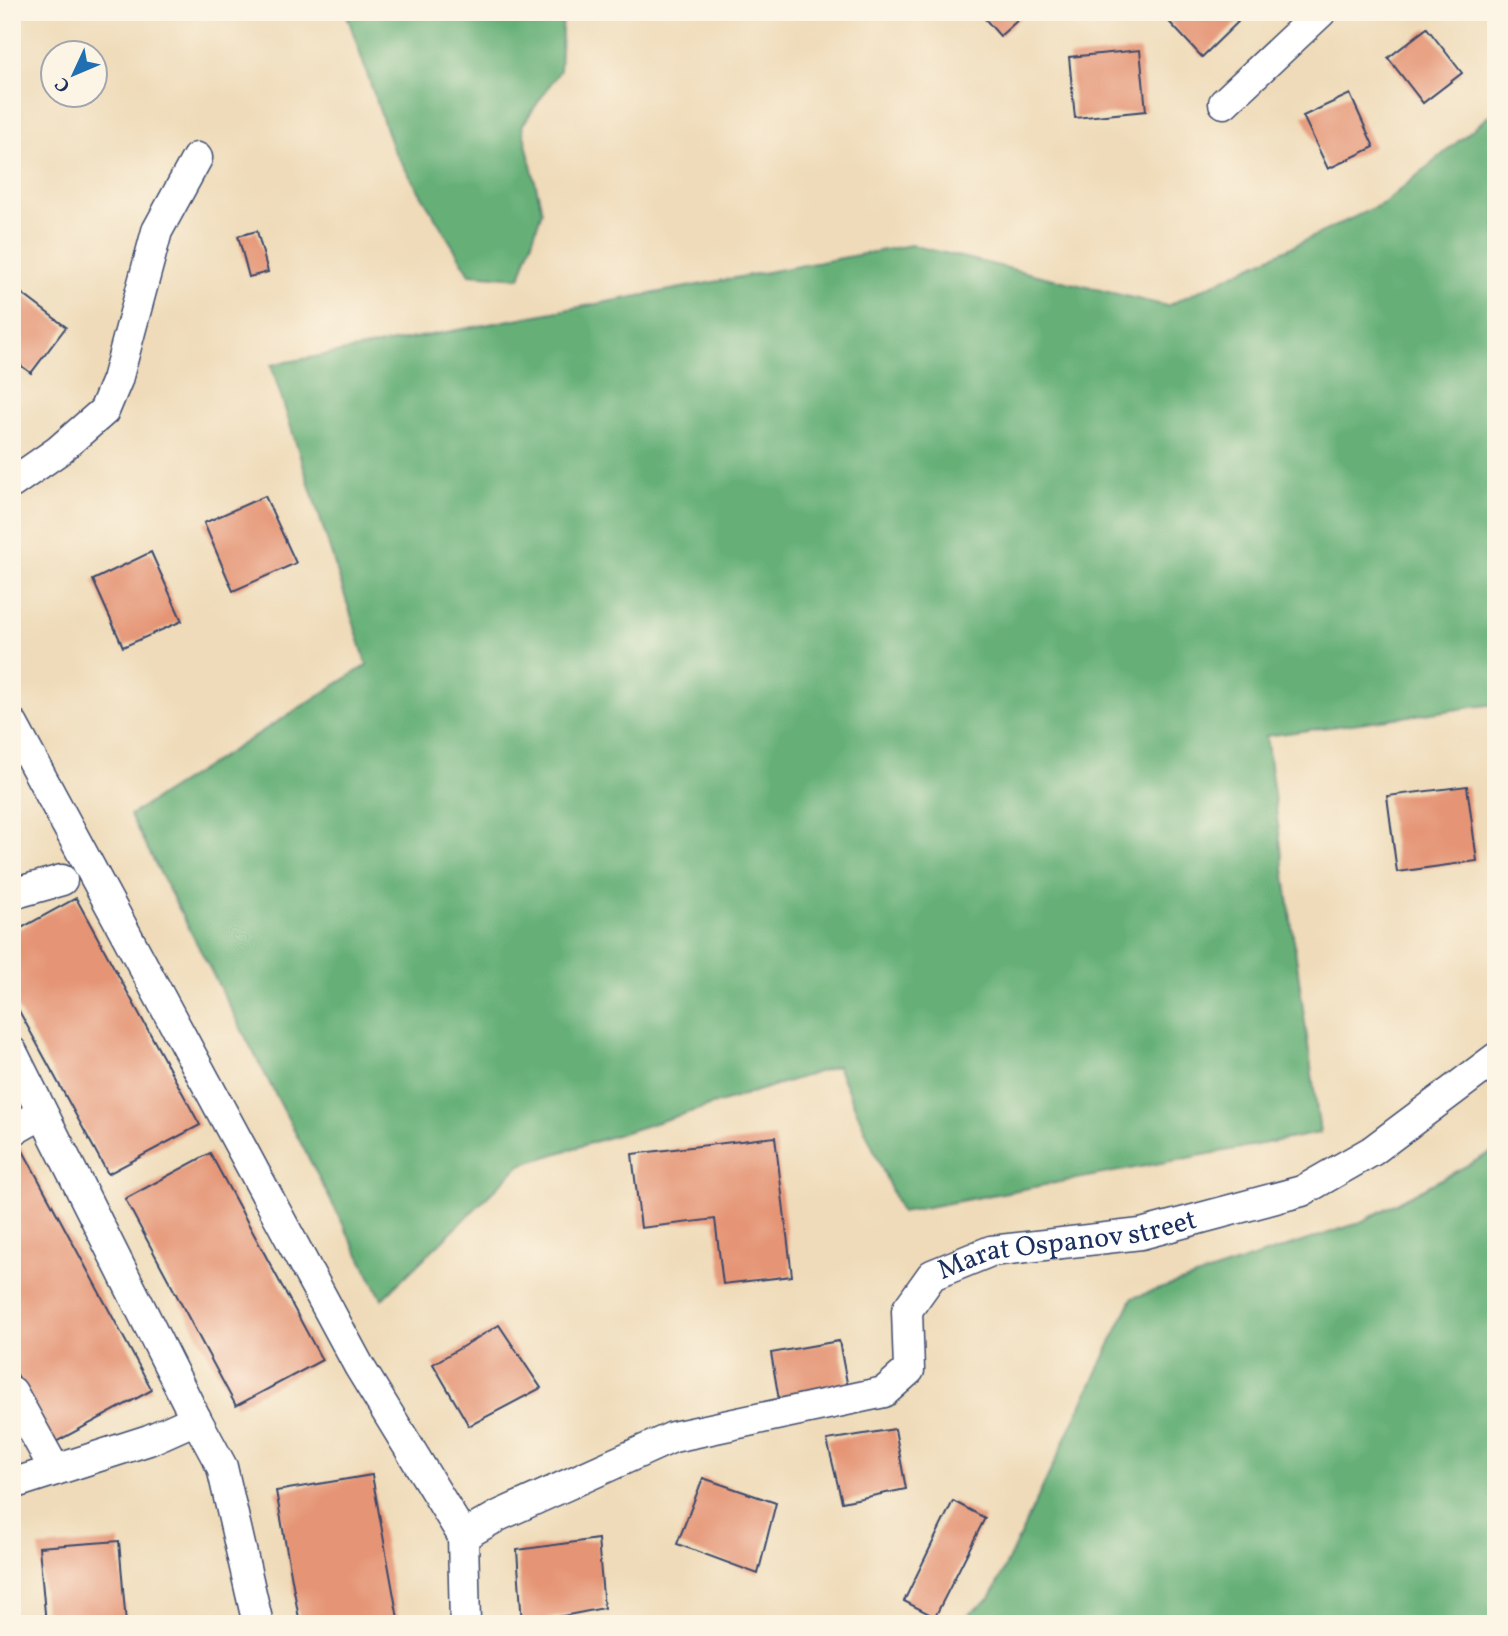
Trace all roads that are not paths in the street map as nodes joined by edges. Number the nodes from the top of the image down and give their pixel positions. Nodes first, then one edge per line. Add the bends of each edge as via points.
1 (1321, 12) edge
2 (1224, 103) dead end
3 (197, 158) dead end
4 (12, 483) edge
5 (12, 723) edge
6 (62, 880) dead end
7 (12, 894) edge
8 (12, 1052) edge
9 (1496, 1058) edge
10 (42, 1114) junction
11 (12, 1131) edge
12 (12, 1392) edge
13 (197, 1419) junction
14 (55, 1470) junction
15 (12, 1484) edge
16 (463, 1536) junction
17 (258, 1624) edge
18 (465, 1624) edge

1 - 2 street
3 - 4 street via 157,231 117,380 104,411 58,452
5 - 16 street via 359,1366
6 - 7 street
8 - 10 street
9 - 16 street, Marat Ospanov street via 1372,1151 1302,1191 1141,1234 991,1251 932,1275 907,1310 909,1370 884,1392 673,1437
10 - 11 street
10 - 13 street
12 - 14 street
13 - 14 street via 149,1440
13 - 17 street via 222,1467
14 - 15 street
16 - 18 street

